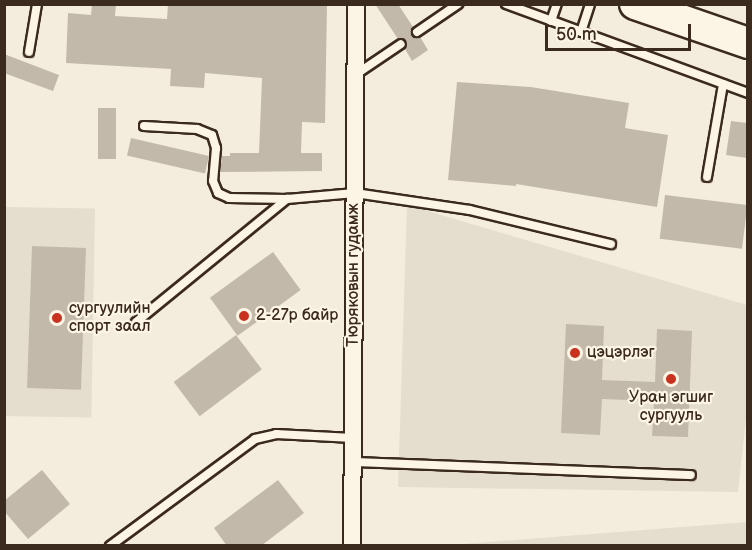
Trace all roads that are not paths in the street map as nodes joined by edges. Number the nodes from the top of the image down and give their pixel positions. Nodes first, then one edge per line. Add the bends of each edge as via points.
1 (37, 4) edge
2 (356, 4) edge
3 (458, 4) edge
4 (506, 4) edge
5 (557, 4) edge
6 (590, 4) edge
7 (635, 4) edge
8 (551, 21) junction
9 (417, 32) dead end
10 (581, 32) junction
11 (747, 43) edge
12 (401, 44) dead end
13 (29, 52) dead end
14 (355, 75) junction
15 (723, 84) junction
16 (747, 93) edge
17 (144, 126) dead end
18 (707, 177) dead end
19 (354, 193) junction
20 (287, 199) junction
21 (611, 244) dead end
22 (136, 322) dead end
23 (353, 438) junction
24 (353, 462) junction
25 (691, 476) dead end
26 (110, 546) edge
27 (352, 546) edge

1 - 13 lane
2 - 14 street, Тюряковын гудамж
3 - 9 lane
4 - 8 lane
5 - 8 lane
6 - 10 lane
7 - 11 highway
8 - 10 lane
10 - 15 lane
12 - 14 lane
14 - 19 street, Тюряковын гудамж
15 - 16 lane
15 - 18 lane
17 - 20 lane via 197,129 212,135 216,148 213,181 218,193 229,198
19 - 20 lane
19 - 21 lane via 470,210
19 - 23 street, Тюряковын гудамж
20 - 22 lane
23 - 24 street, Тюряковын гудамж
23 - 26 lane via 276,434 255,439
24 - 25 lane
24 - 27 street, Тюряковын гудамж

